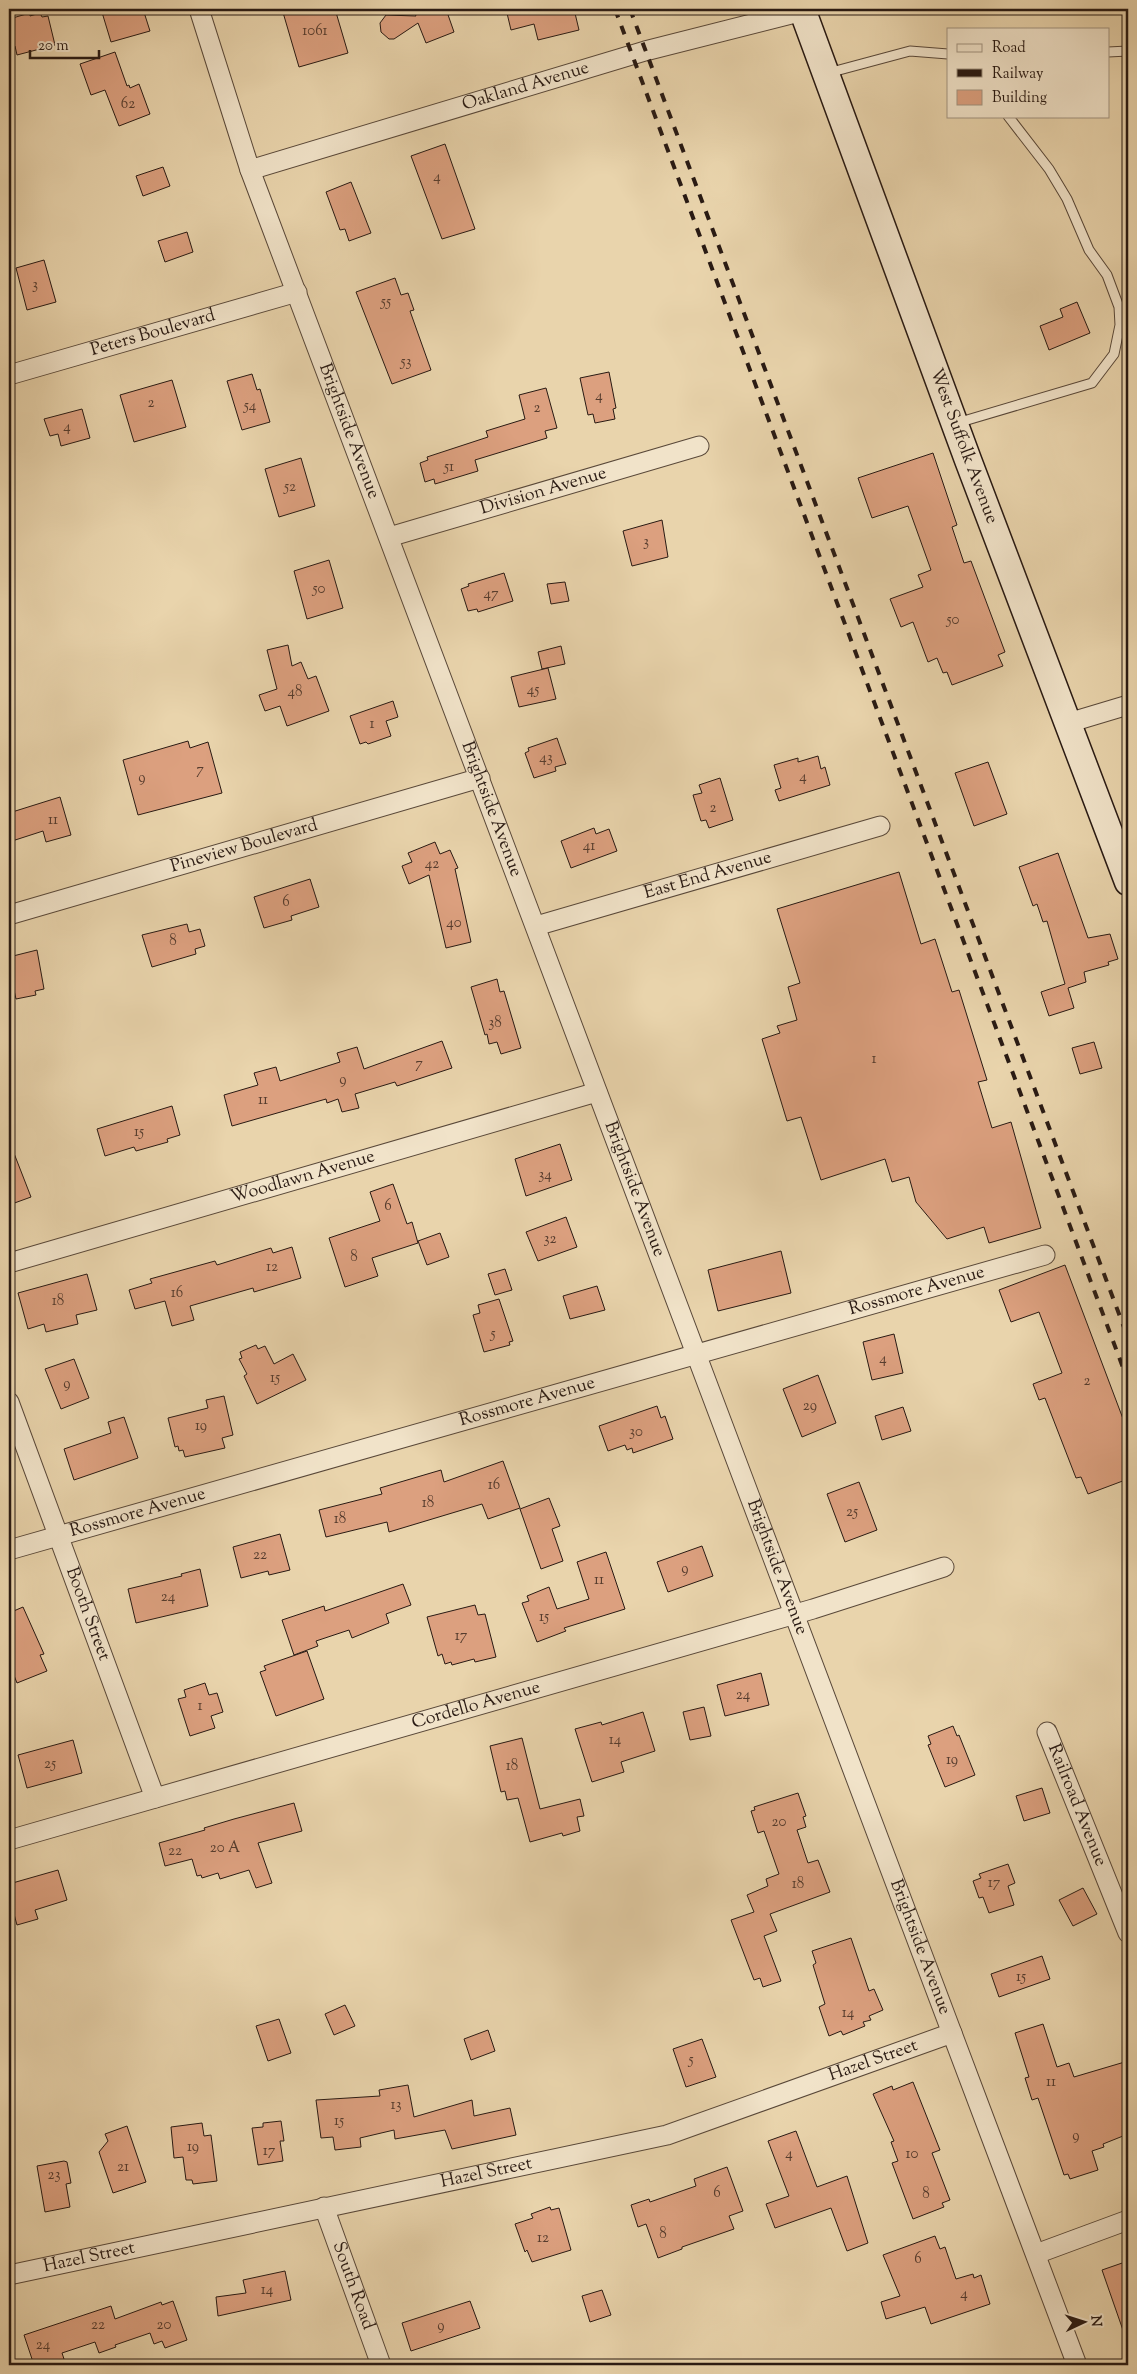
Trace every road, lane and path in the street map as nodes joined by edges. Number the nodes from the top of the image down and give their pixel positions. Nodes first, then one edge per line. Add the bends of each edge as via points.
1 (199, 9) edge
2 (802, 10) edge
3 (1128, 51) edge
4 (1110, 52) edge
5 (947, 54) edge
6 (826, 74) junction
7 (1010, 118) edge
8 (250, 170) junction
9 (297, 292) junction
10 (9, 375) edge
11 (955, 424) junction
12 (699, 446) dead end
13 (389, 537) junction
14 (1128, 705) edge
15 (1068, 723) junction
16 (480, 778) junction
17 (880, 826) dead end
18 (1128, 882) edge
19 (9, 915) edge
20 (536, 926) junction
21 (597, 1092) junction
22 (1045, 1255) dead end
23 (9, 1264) edge
24 (697, 1354) junction
25 (9, 1402) edge
26 (58, 1536) junction
27 (9, 1550) edge
28 (944, 1567) dead end
29 (795, 1614) junction
30 (1047, 1732) dead end
31 (155, 1798) junction
32 (9, 1840) edge
33 (1128, 1933) edge
34 (952, 2033) junction
35 (324, 2207) junction
36 (1128, 2220) edge
37 (1036, 2254) junction
38 (9, 2275) edge
39 (381, 2365) edge
40 (1077, 2365) edge

1 - 8 street, Brightside Avenue
2 - 6 main road, West Suffolk Avenue
2 - 8 street, Oakland Avenue via 646,51
3 - 4 lane
5 - 6 lane via 910,51
6 - 11 main road, West Suffolk Avenue
7 - 11 lane via 1049,169 1067,199 1089,250 1107,275 1120,307 1120,325 1114,354 1092,383
8 - 9 street, Brightside Avenue
9 - 10 street, Peters Boulevard
9 - 13 street, Brightside Avenue
11 - 15 main road, West Suffolk Avenue
12 - 13 street, Division Avenue
13 - 16 street, Brightside Avenue
14 - 15 street
15 - 18 main road, West Suffolk Avenue
16 - 19 street, Pineview Boulevard
16 - 20 street, Brightside Avenue
17 - 20 street, East End Avenue
20 - 21 street, Brightside Avenue
21 - 23 street, Woodlawn Avenue
21 - 24 street, Brightside Avenue
22 - 24 street, Rossmore Avenue
24 - 26 street, Rossmore Avenue
24 - 29 street, Brightside Avenue
25 - 26 street, Booth Street
26 - 27 street, Rossmore Avenue
26 - 31 street, Booth Street
28 - 29 street, Cordello Avenue
29 - 31 street, Cordello Avenue
29 - 34 street, Brightside Avenue
30 - 33 street, Railroad Avenue
31 - 32 street, Cordello Avenue
34 - 35 street, Hazel Street via 666,2135
34 - 37 street, Brightside Avenue
35 - 38 street, Hazel Street
35 - 39 street, South Road
36 - 37 street
37 - 40 street, Brightside Avenue

